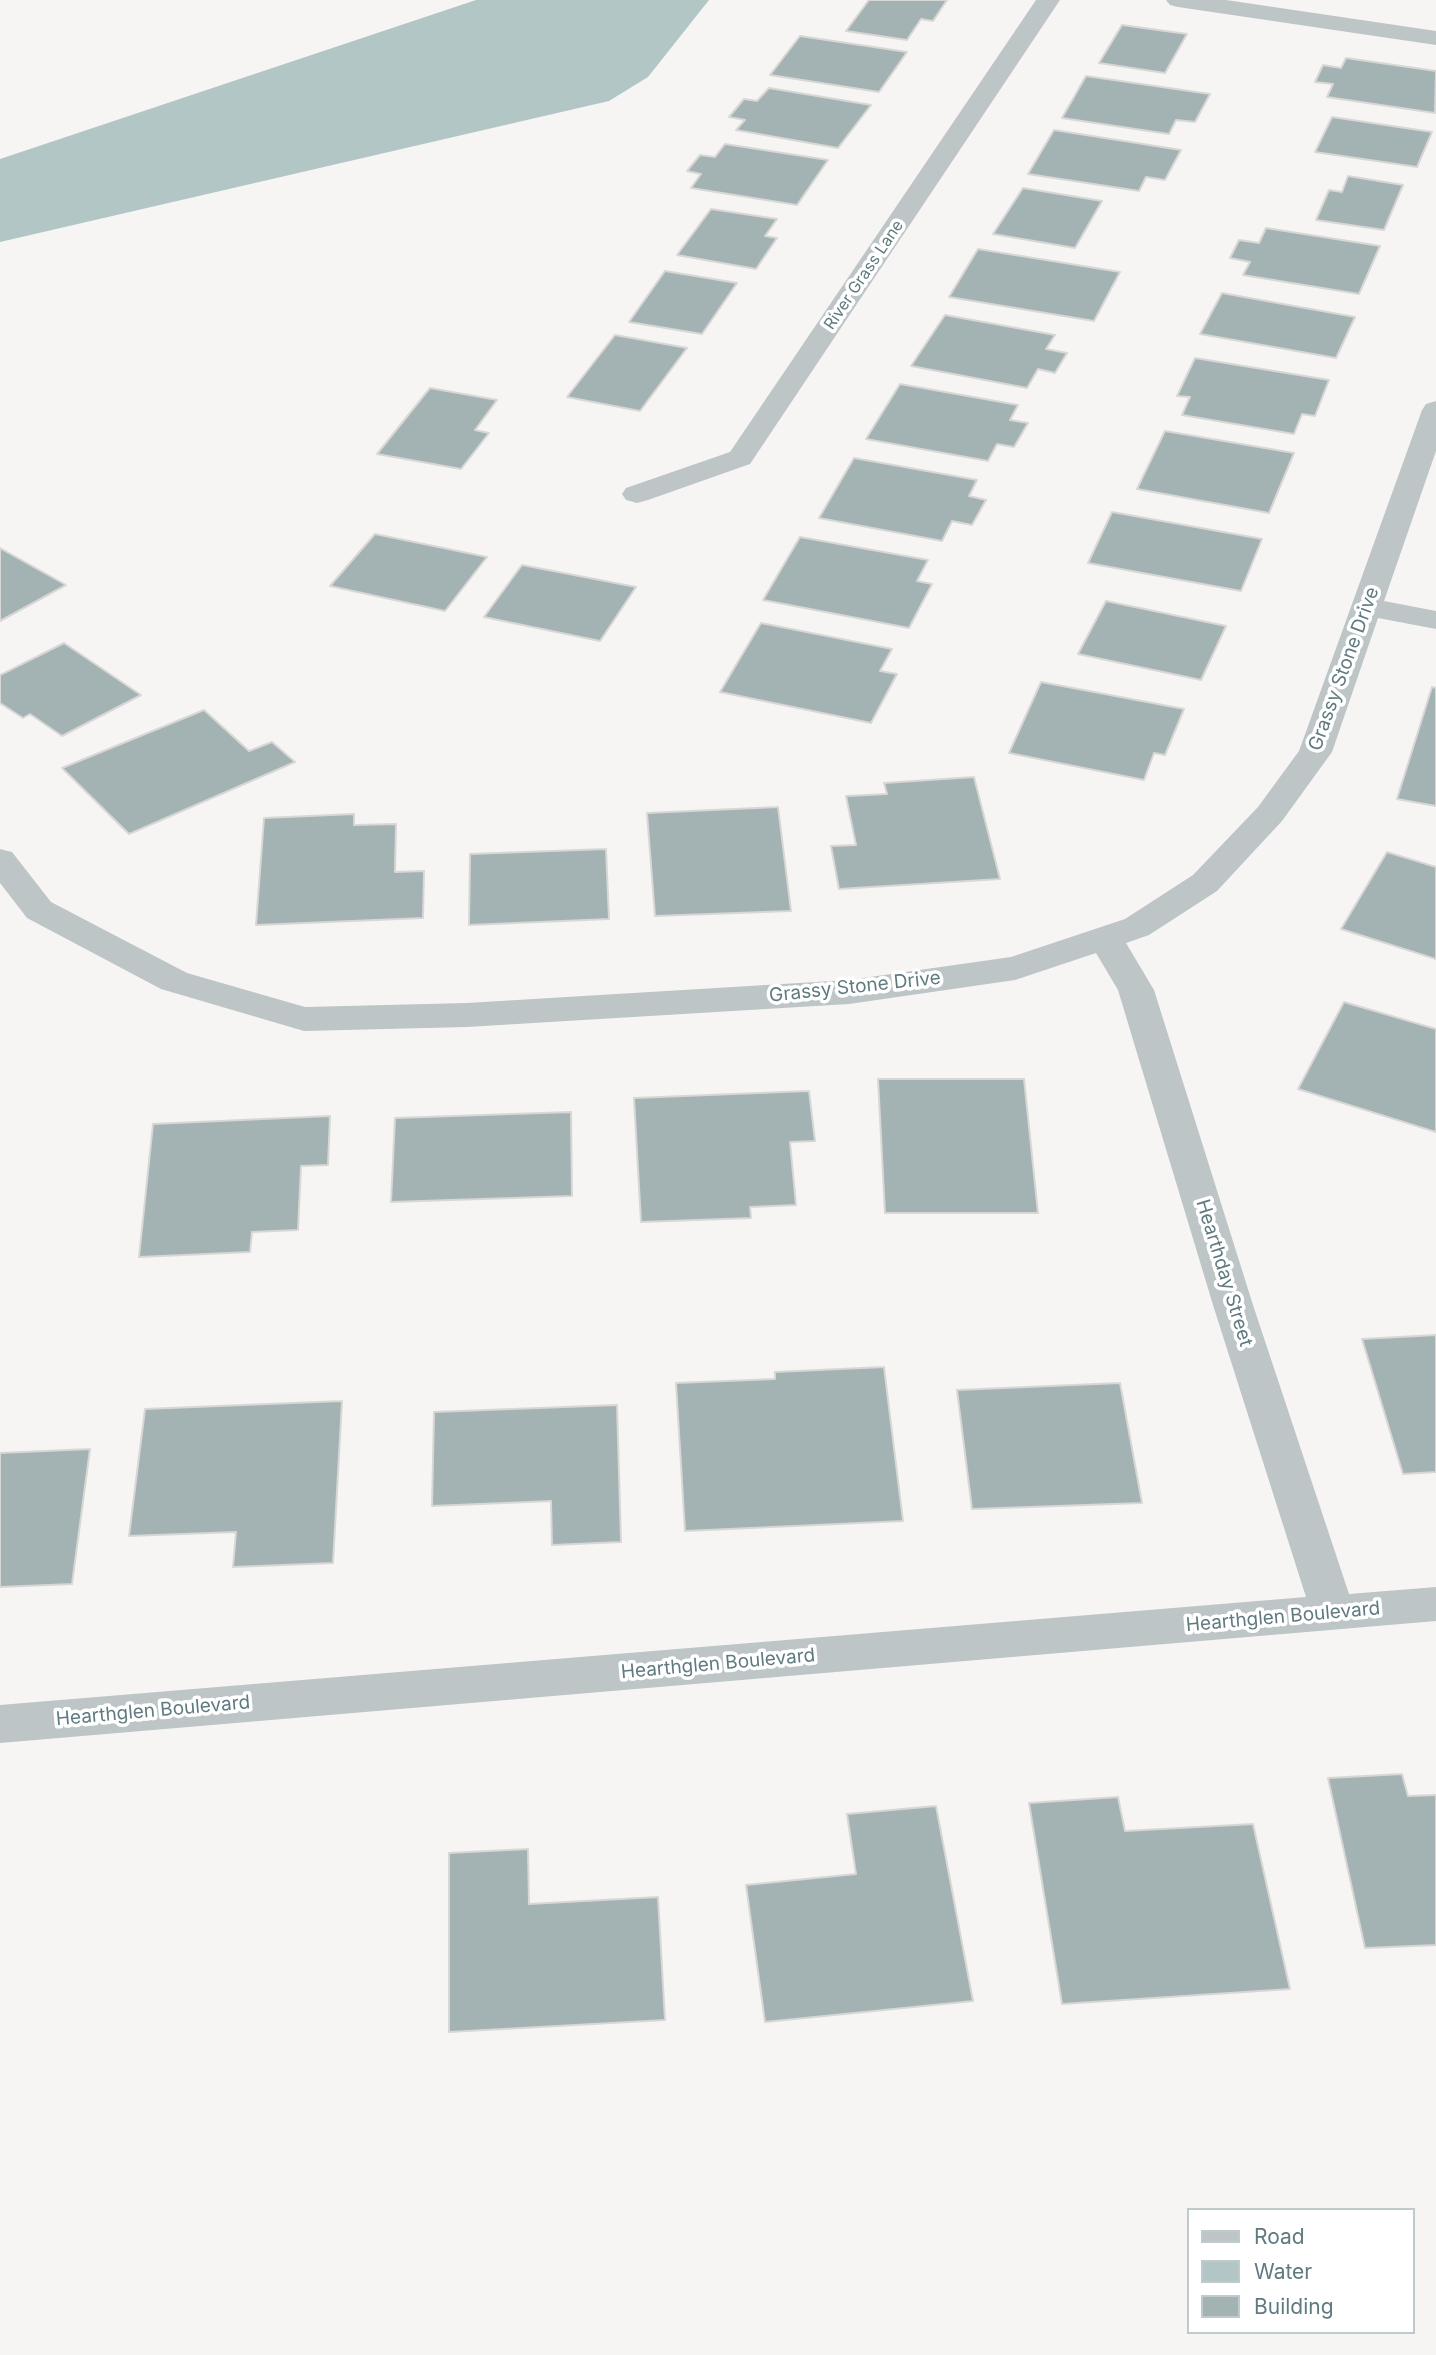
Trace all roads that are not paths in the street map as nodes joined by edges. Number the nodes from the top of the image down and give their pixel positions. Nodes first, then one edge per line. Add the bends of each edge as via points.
1 (1048, 0) edge
2 (1178, 0) edge
3 (1436, 38) edge
4 (1436, 410) edge
5 (637, 494) dead end
6 (1367, 607) junction
7 (1436, 620) edge
8 (0, 860) edge
9 (1105, 937) junction
10 (1436, 1604) edge
11 (1333, 1612) junction
12 (0, 1724) edge

1 - 5 street, River Grass Lane via 740,458
2 - 3 street
4 - 6 street, Grassy Stone Drive
6 - 7 street
6 - 9 street, Grassy Stone Drive via 1315,752 1270,814 1205,883 1137,927
8 - 9 street, Grassy Stone Drive via 39,910 51,917 174,981 304,1019 467,1015 849,992 1015,968
9 - 11 street, Hearthday Street via 1136,990
10 - 11 street, Hearthglen Boulevard
11 - 12 street, Hearthglen Boulevard

